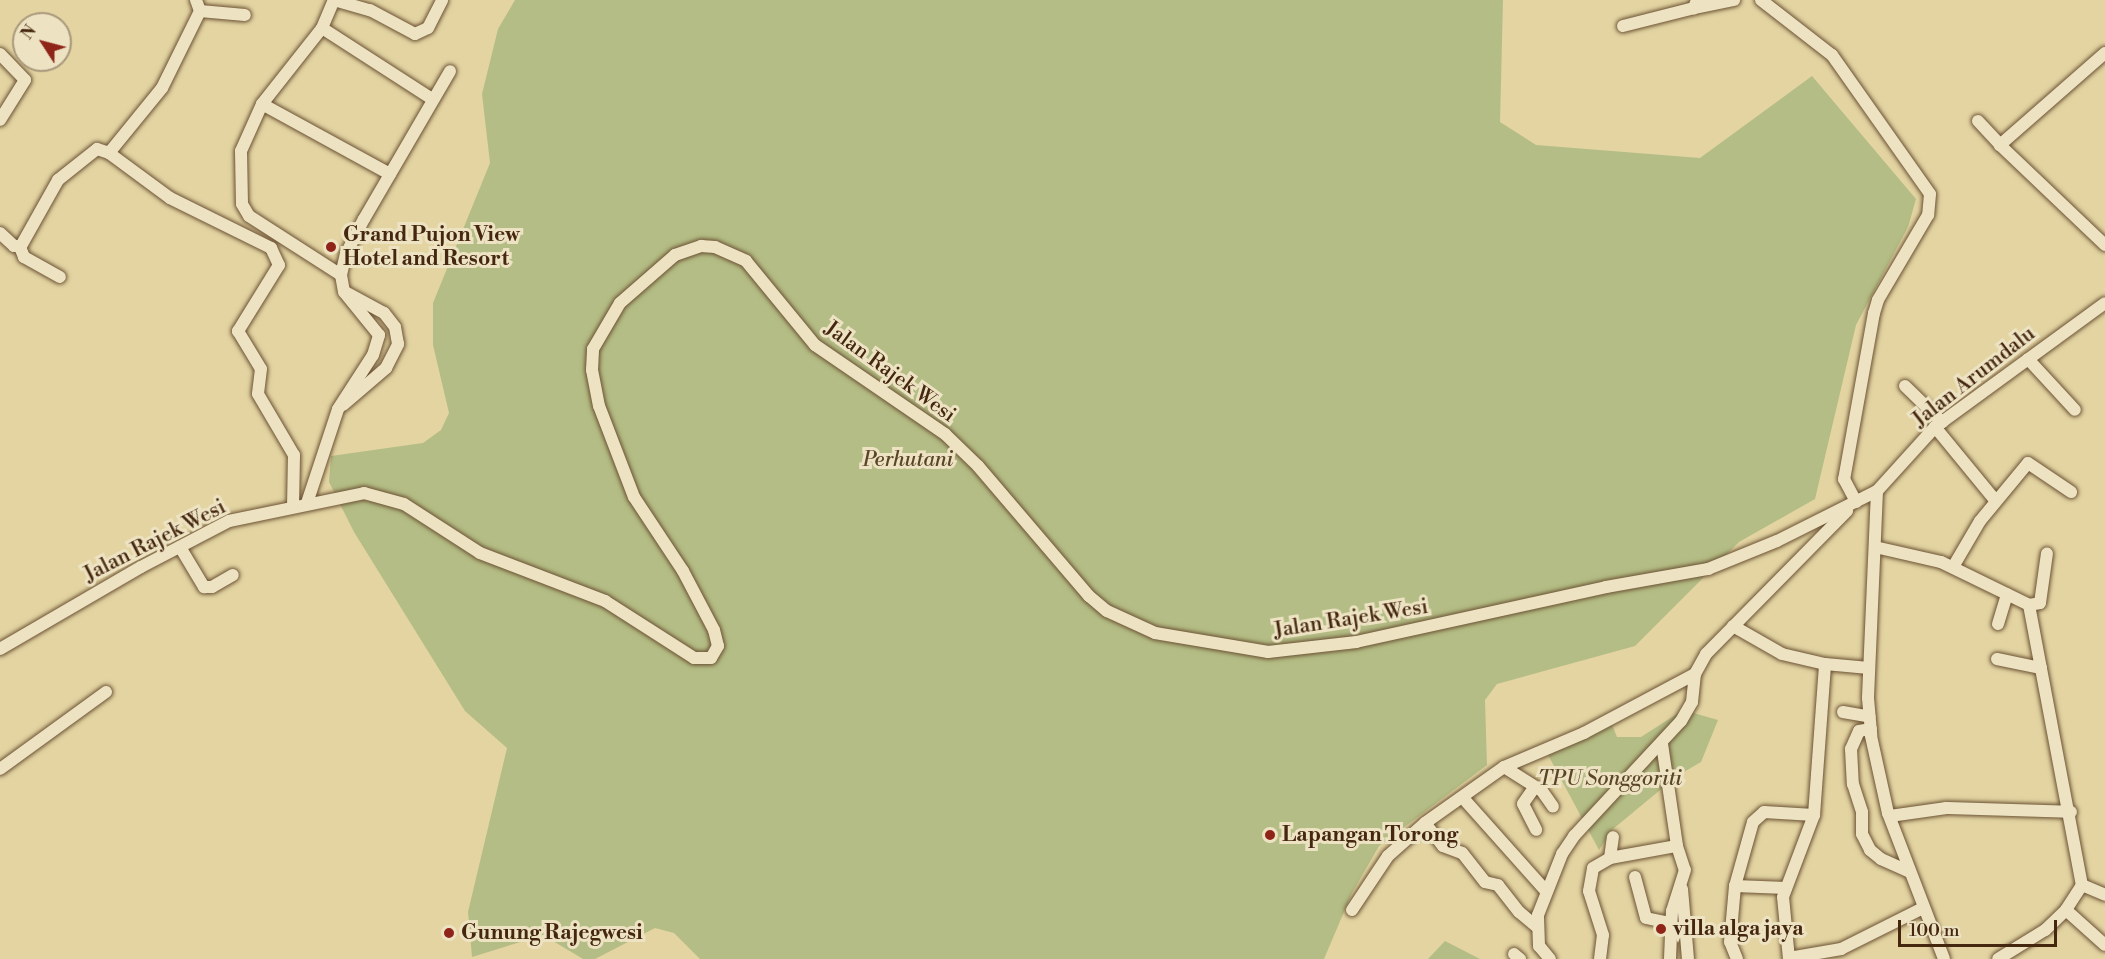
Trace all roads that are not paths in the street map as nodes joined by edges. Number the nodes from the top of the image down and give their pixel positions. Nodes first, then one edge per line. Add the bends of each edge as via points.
1 (334, 0) edge
2 (442, 0) edge
3 (1734, 0) edge
4 (1761, 0) edge
5 (1696, 4) edge
6 (198, 6) edge
7 (245, 15) dead end
8 (1623, 26) dead end
9 (322, 28) junction
10 (2105, 53) edge
11 (0, 54) edge
12 (450, 71) dead end
13 (432, 99) junction
14 (261, 104) junction
15 (0, 120) edge
16 (1978, 121) dead end
17 (2000, 145) junction
18 (109, 153) junction
19 (390, 174) junction
20 (0, 233) edge
21 (2105, 245) edge
22 (20, 248) junction
23 (341, 276) junction
24 (60, 277) dead end
25 (344, 292) junction
26 (2105, 303) edge
27 (2028, 359) junction
28 (1905, 386) dead end
29 (338, 410) junction
30 (2074, 410) dead end
31 (1938, 424) junction
32 (1877, 491) junction
33 (2071, 492) dead end
34 (1995, 500) junction
35 (307, 503) junction
36 (1854, 504) junction
37 (293, 507) junction
38 (180, 547) junction
39 (1875, 547) junction
40 (2047, 553) dead end
41 (1953, 567) junction
42 (233, 575) dead end
43 (2007, 594) junction
44 (2029, 605) junction
45 (1998, 624) dead end
46 (1733, 626) junction
47 (0, 649) edge
48 (1997, 659) dead end
49 (1825, 664) junction
50 (1869, 668) junction
51 (2041, 668) junction
52 (1695, 674) junction
53 (106, 692) dead end
54 (1843, 712) dead end
55 (1870, 723) junction
56 (1662, 744) junction
57 (1504, 767) junction
58 (0, 769) edge
59 (1534, 788) junction
60 (1463, 798) junction
61 (1553, 807) dead end
62 (2071, 812) junction
63 (1815, 815) junction
64 (1890, 816) junction
65 (1425, 823) junction
66 (1536, 830) dead end
67 (1613, 837) dead end
68 (1677, 846) junction
69 (1610, 858) junction
70 (1908, 871) junction
71 (1635, 877) dead end
72 (1682, 882) junction
73 (2082, 885) junction
74 (1735, 886) junction
75 (1786, 888) junction
76 (1546, 891) junction
77 (2105, 895) edge
78 (1923, 908) junction
79 (1352, 910) dead end
80 (2066, 910) junction
81 (1670, 923) junction
82 (1537, 927) junction
83 (2105, 945) edge
84 (1539, 946) junction
85 (1534, 959) edge
86 (1550, 959) edge
87 (1600, 959) edge
88 (1670, 959) edge
89 (1688, 959) edge
90 (1737, 959) edge
91 (1789, 959) edge
92 (1944, 959) edge
93 (1998, 959) edge

1 - 2 street via 370,10 415,34 428,28
1 - 9 street
3 - 5 street
4 - 36 street via 1832,55 1860,100 1930,194 1928,215 1874,313 1844,479
5 - 8 street
6 - 7 street
6 - 18 street via 162,88
9 - 13 street
9 - 14 street
10 - 17 street
11 - 15 street via 25,80
12 - 13 street
13 - 19 street
14 - 19 street
14 - 23 street via 241,151 242,204 249,216
16 - 17 street
17 - 21 street
18 - 22 street via 94,150 64,174
18 - 37 street via 170,198 274,252 279,265 238,331 261,369 258,394 294,455
19 - 23 street via 346,254
20 - 22 street
22 - 24 street via 24,257
23 - 25 street
25 - 29 street via 375,327 379,344
25 - 29 street via 384,313 395,327 398,344 386,368
26 - 27 street, Jalan Arumdalu
27 - 30 street
27 - 31 street, Jalan Arumdalu
28 - 31 street
29 - 35 street
31 - 32 street, Jalan Arumdalu
31 - 34 street
32 - 36 street, Jalan Rajek Wesi
32 - 39 street
33 - 34 street via 2028,463
34 - 41 street
35 - 36 street, Jalan Rajek Wesi via 364,493 392,499 480,553 605,601 694,658 711,658 718,646 714,630 688,580 634,497 599,406 592,370 592,349 620,303 675,255 701,246 715,247 746,261 815,345 928,422 961,450 1089,596 1107,611 1155,633 1268,652 1356,642 1606,587 1708,569
35 - 37 street, Jalan Rajek Wesi
36 - 46 street
37 - 38 street, Jalan Rajek Wesi via 229,522
38 - 42 street via 204,587 212,587
38 - 47 street, Jalan Rajek Wesi
39 - 41 street
39 - 50 street
40 - 44 street via 2041,601
41 - 43 street
43 - 44 street
43 - 45 street
44 - 51 street
46 - 49 street via 1782,654
46 - 52 street via 1706,654
48 - 51 street
49 - 50 street
49 - 63 street
50 - 55 street
51 - 62 street
52 - 56 street via 1692,702
52 - 57 street via 1584,733
53 - 58 street
54 - 55 street
55 - 64 street
55 - 70 street via 1859,731 1851,749 1862,834 1870,850 1881,859
56 - 68 street
56 - 76 street via 1574,836
57 - 59 street
57 - 60 street
59 - 61 street via 1542,791
59 - 66 street via 1523,804
60 - 65 street
60 - 76 street
62 - 64 street via 1946,808
62 - 73 street
63 - 74 street via 1758,814
63 - 75 street
64 - 70 street
65 - 79 street via 1388,856
65 - 82 street via 1443,846 1462,853 1485,882 1498,885
67 - 69 street
68 - 69 street
68 - 72 street via 1685,870
69 - 87 street via 1593,868 1588,891 1604,935
70 - 78 street
71 - 81 street via 1646,918
72 - 81 street
72 - 89 street
73 - 77 street
73 - 80 street
74 - 75 street
74 - 90 street via 1730,942
75 - 91 street via 1782,909
76 - 82 street
78 - 91 street via 1841,949
78 - 92 street
80 - 83 street
80 - 93 street via 2045,930
81 - 88 street
82 - 84 street
84 - 85 street
84 - 86 street

